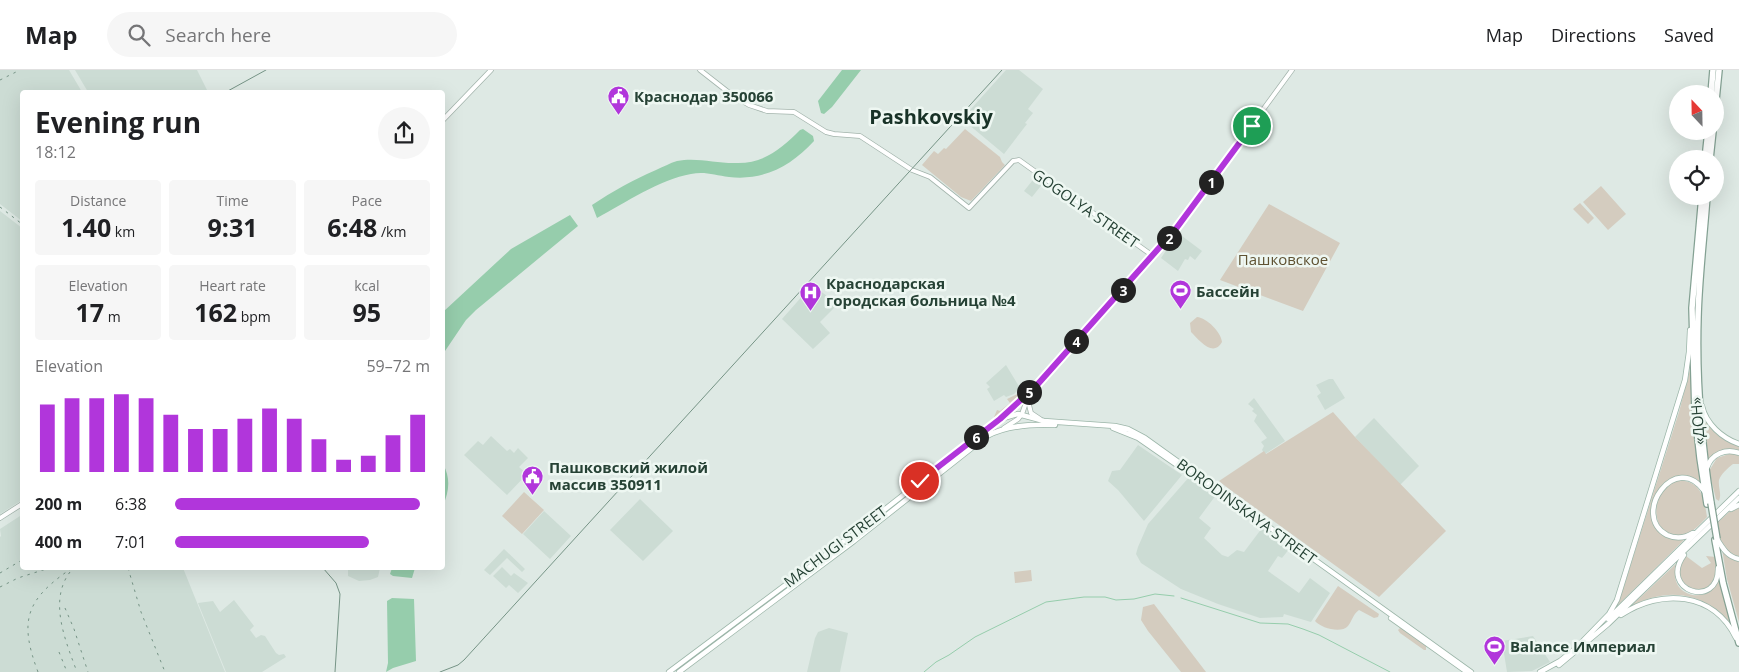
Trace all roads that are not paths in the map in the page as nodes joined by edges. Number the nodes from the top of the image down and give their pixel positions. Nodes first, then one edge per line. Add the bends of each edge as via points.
1 (489, 70) edge
2 (700, 70) edge
3 (1292, 70) edge
4 (1713, 70) edge
5 (1719, 70) edge
6 (1712, 85) edge
7 (1718, 85) edge
8 (445, 116) edge
9 (1701, 205) edge
10 (1706, 205) edge
11 (1153, 256) junction
12 (1699, 295) junction
13 (1692, 308) junction
14 (1037, 385) junction
15 (1028, 397) junction
16 (1022, 414) junction
17 (1000, 419) junction
18 (1044, 421) junction
19 (1004, 428) junction
20 (1739, 444) edge
21 (1739, 453) edge
22 (954, 458) junction
23 (1707, 479) junction
24 (923, 482) junction
25 (1739, 490) edge
26 (1705, 492) junction
27 (1739, 498) edge
28 (1727, 502) junction
29 (1709, 503) junction
30 (1739, 505) edge
31 (20, 506) edge
32 (0, 519) edge
33 (1700, 537) junction
34 (1716, 540) junction
35 (1694, 543) junction
36 (1739, 559) edge
37 (772, 594) junction
38 (776, 599) junction
39 (1608, 624) junction
40 (1739, 633) edge
41 (1739, 644) edge
42 (1575, 648) junction
43 (669, 672) edge
44 (679, 672) edge
45 (1467, 672) edge
46 (1471, 672) edge
47 (1540, 672) edge
48 (1547, 672) edge

1 - 8 main road
2 - 11 main road, GOGOLYA STREET via 749,105 767,111 794,112 826,132 863,138 912,170 930,177 969,208 1013,161 1019,160
3 - 11 main road
4 - 6 highway
5 - 7 highway
9 - 13 highway, «ДОН»
10 - 12 highway, «ДОН»
11 - 14 main road
12 - 20 main road via 1703,412 1718,432
12 - 23 highway, «ДОН» via 1698,380
13 - 26 highway, «ДОН» via 1696,420
13 - 42 main road via 1685,380 1617,600 1609,614
14 - 15 main road
14 - 17 main road
15 - 16 main road
15 - 18 main road via 1031,413
16 - 17 main road
16 - 18 main road, BORODINSKAYA STREET
16 - 19 main road
17 - 22 main road, MACHUGI STREET
18 - 46 main road, BORODINSKAYA STREET via 1115,426 1145,438
19 - 22 main road, MACHUGI STREET
19 - 45 main road, BORODINSKAYA STREET via 1031,425 1098,427 1115,428 1134,435
21 - 23 main road via 1730,451 1716,456 1708,464
22 - 24 main road, MACHUGI STREET
23 - 29 highway, «ДОН»
24 - 37 main road, MACHUGI STREET
24 - 38 main road, MACHUGI STREET via 854,541
25 - 28 main road
26 - 28 main road via 1687,478 1668,483 1658,494 1654,506 1655,522 1659,528 1672,537 1690,535
26 - 29 highway, «ДОН»
27 - 33 main road
28 - 42 main road via 1604,624
29 - 34 highway, «ДОН», bridge
30 - 33 main road
31 - 32 main road
33 - 35 main road
34 - 35 main road via 1718,576 1710,589 1697,592 1682,586 1677,570
34 - 36 main road via 1725,552
34 - 40 highway, «ДОН»
34 - 41 highway, «ДОН»
35 - 39 main road
37 - 38 main road
37 - 43 main road, MACHUGI STREET
38 - 44 main road, MACHUGI STREET
39 - 41 main road via 1632,608 1652,601 1685,599 1707,606 1724,618
39 - 48 main road
42 - 47 main road

